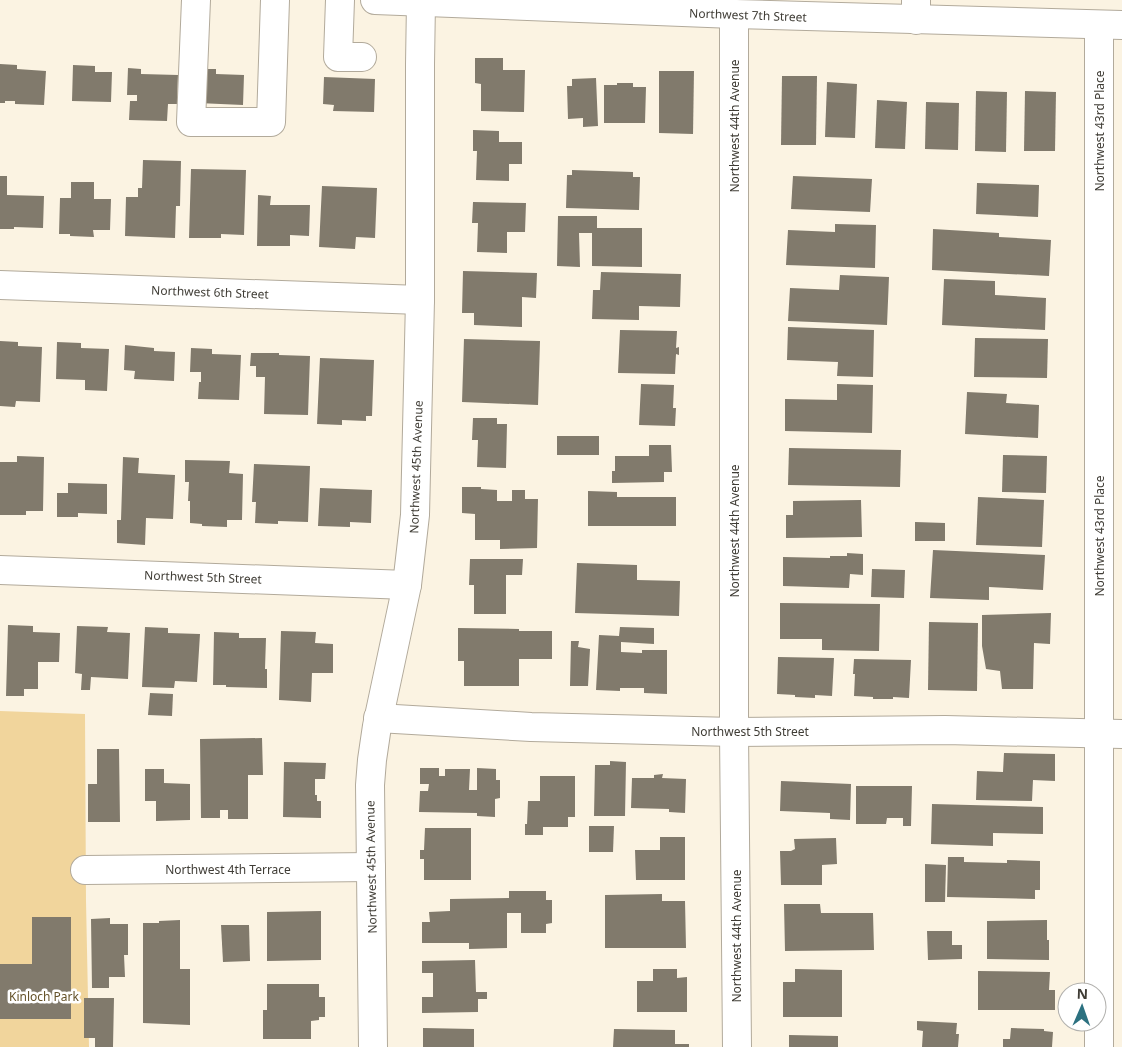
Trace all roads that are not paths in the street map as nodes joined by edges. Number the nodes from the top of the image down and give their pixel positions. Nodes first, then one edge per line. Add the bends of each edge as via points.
1 (196, 0) edge
2 (275, 0) edge
3 (340, 0) edge
4 (375, 0) edge
5 (421, 2) junction
6 (916, 10) edge
7 (734, 14) junction
8 (1111, 25) edge
9 (362, 57) dead end
10 (1110, 172) edge
11 (0, 284) edge
12 (420, 300) junction
13 (0, 570) edge
14 (406, 584) junction
15 (378, 718) junction
16 (734, 732) junction
17 (1110, 733) edge
18 (371, 867) junction
19 (85, 870) dead end
20 (373, 1047) edge
21 (737, 1047) edge
22 (1099, 1047) edge

1 - 2 street via 191,122 271,122
3 - 9 street via 338,57
4 - 5 street, Northwest 7th Street
5 - 7 street, Northwest 7th Street
5 - 12 street, Northwest 45th Avenue
6 - 7 street, Northwest 7th Street
6 - 8 street, Northwest 7th Street
7 - 16 street, Northwest 44th Avenue
8 - 10 street, Northwest 43rd Place
10 - 17 street, Northwest 43rd Place
11 - 12 street, Northwest 6th Street
12 - 14 street, Northwest 45th Avenue via 416,515
13 - 14 street, Northwest 5th Street
14 - 15 street, Northwest 45th Avenue
15 - 16 street, Northwest 5th Street
15 - 18 street, Northwest 45th Avenue via 370,785
16 - 17 street, Northwest 5th Street via 944,730
16 - 21 street, Northwest 44th Avenue
17 - 22 street, Northwest 43rd Place
18 - 19 street, Northwest 4th Terrace
18 - 20 street, Northwest 45th Avenue

